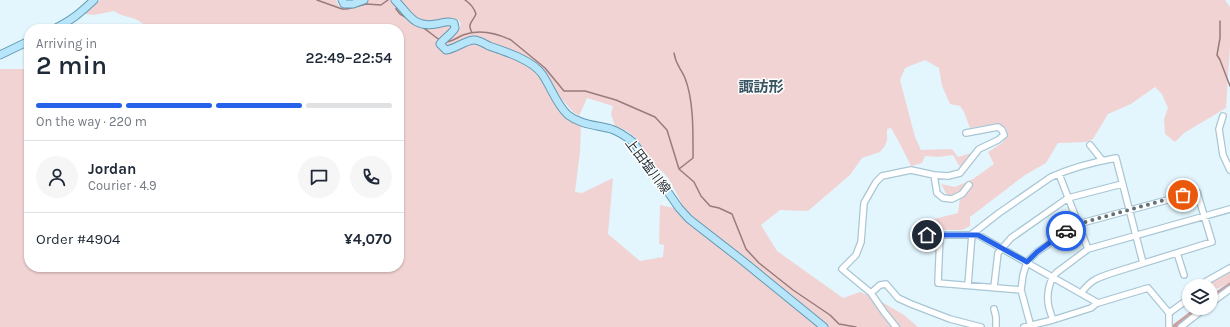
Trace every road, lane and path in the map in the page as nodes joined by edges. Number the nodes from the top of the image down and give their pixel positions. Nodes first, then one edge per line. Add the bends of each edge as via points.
1 (94, 0) edge
2 (342, 0) edge
3 (364, 0) edge
4 (395, 0) edge
5 (63, 24) edge
6 (24, 43) edge
7 (0, 55) edge
8 (1223, 116) dead end
9 (966, 133) dead end
10 (1090, 145) dead end
11 (1102, 160) junction
12 (1230, 170) edge
13 (1059, 174) junction
14 (934, 175) junction
15 (1122, 184) junction
16 (969, 185) dead end
17 (1068, 198) junction
18 (1230, 209) edge
19 (1129, 210) junction
20 (1204, 216) junction
21 (1078, 224) junction
22 (972, 234) junction
23 (927, 235) dead end
24 (940, 235) junction
25 (1136, 236) junction
26 (1002, 248) junction
27 (1088, 249) junction
28 (1177, 253) junction
29 (1027, 262) junction
30 (1143, 263) junction
31 (1230, 268) edge
32 (1184, 275) dead end
33 (1052, 277) junction
34 (1210, 279) edge
35 (968, 285) junction
36 (994, 287) junction
37 (1230, 289) edge
38 (1021, 290) junction
39 (871, 293) junction
40 (1081, 293) junction
41 (1218, 298) edge
42 (1097, 303) junction
43 (1182, 304) edge
44 (994, 309) dead end
45 (1169, 313) junction
46 (1196, 315) edge
47 (1053, 320) junction
48 (968, 325) edge
49 (1031, 326) edge
50 (824, 327) edge
51 (896, 327) edge
52 (981, 327) edge
53 (996, 327) edge
54 (1024, 327) edge
55 (1169, 327) edge
56 (1181, 327) edge

1 - 5 main road
2 - 3 main road via 348,5
4 - 50 main road, 上田塩川線 via 415,21 427,25 450,21 454,24 453,31 440,44 446,50 475,40 511,54 542,73 568,115 590,126 612,129 626,136 689,219
6 - 7 main road
8 - 12 street via 1219,129
9 - 14 street via 998,127 1004,135 979,149 960,173 948,176
10 - 11 street
11 - 13 street
11 - 15 street via 1116,158
13 - 17 street
13 - 22 street via 1011,204
14 - 16 street via 937,193 943,198 952,199 962,194
14 - 39 street via 910,170 882,176 864,203 861,242 856,255 842,269
15 - 17 street
15 - 19 street
17 - 21 street
17 - 26 street via 1011,238
18 - 20 street
19 - 20 street via 1197,192
19 - 21 street
19 - 25 street
20 - 25 street
20 - 28 street via 1212,242
21 - 27 street
21 - 29 street via 1037,252
22 - 24 street
22 - 26 street
22 - 35 street
23 - 24 street
24 - 35 street via 938,283
25 - 27 street
25 - 30 street
26 - 29 street
26 - 36 street via 998,253
27 - 33 street
28 - 30 street
28 - 32 street
29 - 33 street
29 - 38 street
30 - 40 street via 1096,279
31 - 34 street
33 - 40 street
33 - 47 street via 1048,301
35 - 36 street
36 - 38 street
37 - 41 street
38 - 49 street
39 - 48 street via 880,285 886,284 898,298
39 - 51 street
40 - 42 street
42 - 45 street via 1148,288
42 - 47 street via 1091,308
43 - 45 street
44 - 53 street
45 - 55 street
46 - 56 street
47 - 49 street
48 - 52 street
49 - 54 street

